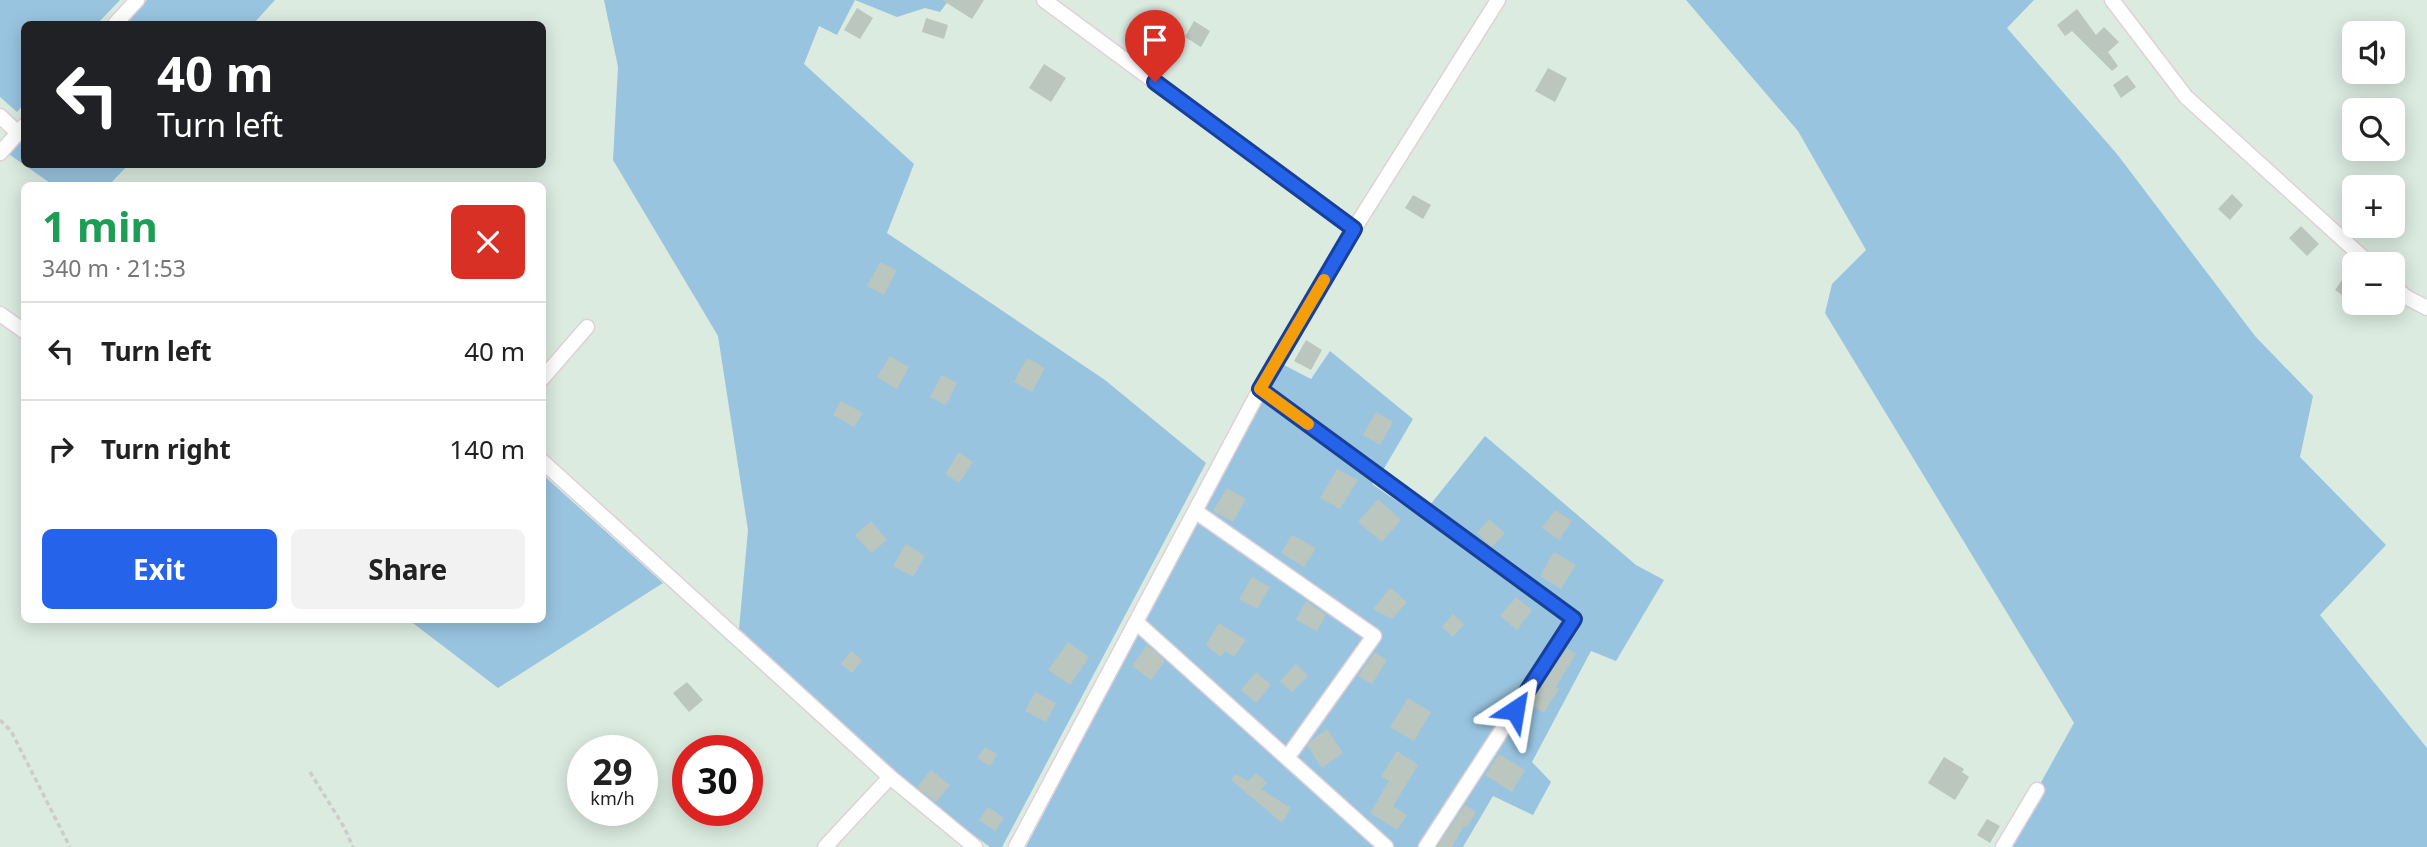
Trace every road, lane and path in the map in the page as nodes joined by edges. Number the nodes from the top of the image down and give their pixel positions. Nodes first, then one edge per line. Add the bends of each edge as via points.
1 (137, 0) edge
2 (1044, 0) edge
3 (1498, 0) edge
4 (2112, 0) edge
5 (118, 21) edge
6 (0, 116) edge
7 (21, 129) edge
8 (0, 153) edge
9 (1354, 229) junction
10 (2357, 252) edge
11 (2405, 296) edge
12 (2427, 308) edge
13 (0, 314) edge
14 (587, 327) dead end
15 (21, 329) edge
16 (546, 374) edge
17 (1260, 389) junction
18 (546, 465) edge
19 (1195, 511) junction
20 (1136, 622) junction
21 (0, 720) edge
22 (1287, 758) junction
23 (310, 772) dead end
24 (890, 777) junction
25 (2037, 790) dead end
26 (70, 847) edge
27 (354, 847) edge
28 (825, 847) edge
29 (975, 847) edge
30 (1016, 847) edge
31 (1386, 847) edge
32 (1426, 847) edge
33 (2003, 847) edge

1 - 5 street
2 - 9 street
3 - 9 street
4 - 10 street via 2186,97
6 - 7 street
7 - 8 street
9 - 17 street
11 - 12 street
13 - 15 street
14 - 16 street
17 - 19 street
17 - 32 street via 1574,619
18 - 24 street
19 - 20 street
19 - 22 street via 1374,636
20 - 22 street
20 - 30 street
21 - 26 path via 11,731
22 - 31 street
23 - 27 path
24 - 28 street
24 - 29 street
25 - 33 street

